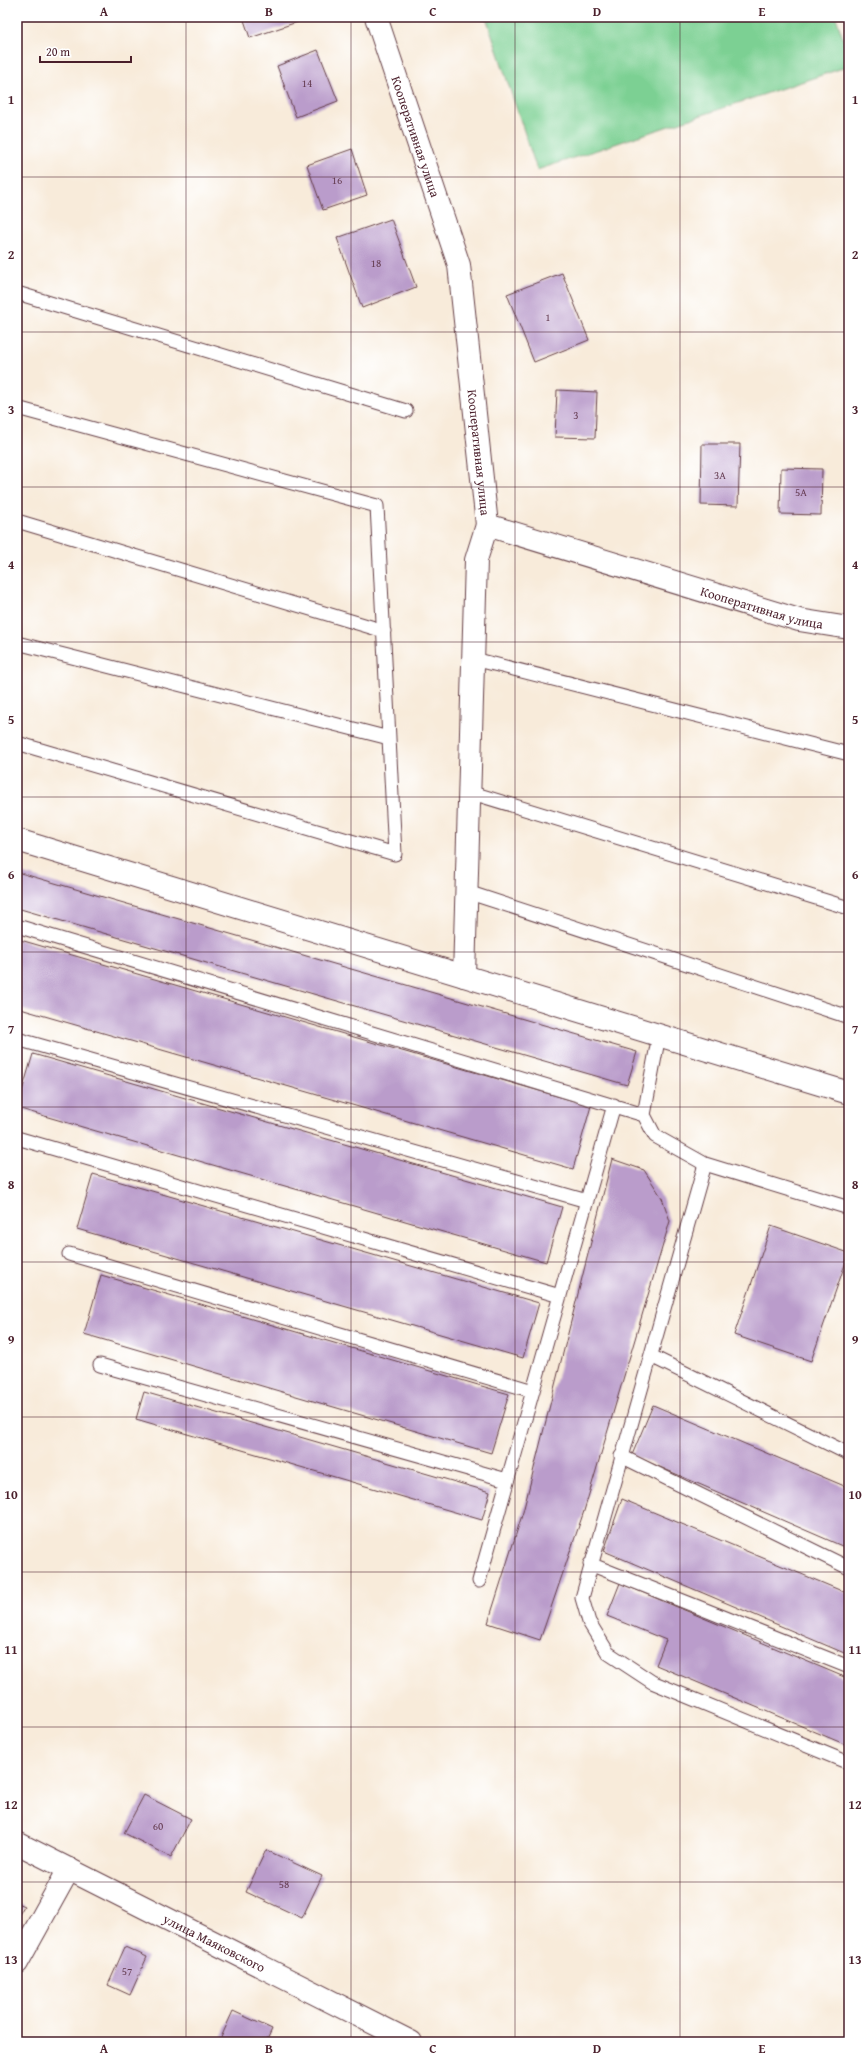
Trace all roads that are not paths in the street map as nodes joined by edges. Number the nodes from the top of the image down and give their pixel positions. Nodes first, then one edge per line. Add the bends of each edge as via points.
1 (376, 17) edge
2 (17, 293) edge
3 (17, 408) edge
4 (406, 411) dead end
5 (17, 521) edge
6 (487, 525) junction
7 (849, 628) edge
8 (384, 631) junction
9 (17, 643) edge
10 (474, 659) junction
11 (389, 738) junction
12 (17, 743) edge
13 (849, 754) edge
14 (469, 792) junction
15 (17, 840) edge
16 (467, 892) junction
17 (849, 908) edge
18 (17, 926) edge
19 (464, 976) junction
20 (849, 1017) edge
21 (659, 1035) junction
22 (17, 1039) edge
23 (849, 1092) edge
24 (614, 1105) junction
25 (644, 1115) junction
26 (17, 1138) edge
27 (705, 1164) junction
28 (587, 1201) junction
29 (849, 1208) edge
30 (69, 1254) dead end
31 (560, 1296) junction
32 (651, 1356) junction
33 (100, 1365) dead end
34 (533, 1391) junction
35 (849, 1454) edge
36 (621, 1456) junction
37 (507, 1480) junction
38 (590, 1564) junction
39 (849, 1568) edge
40 (479, 1580) dead end
41 (849, 1667) edge
42 (849, 1763) edge
43 (17, 1842) edge
44 (69, 1869) junction
45 (17, 1963) edge
46 (411, 2042) edge

1 - 6 street, Кооперативная улица via 459,265
2 - 4 lane
3 - 8 lane via 377,506
5 - 8 lane
6 - 7 street, Кооперативная улица via 800,620
6 - 10 street via 476,560
8 - 11 lane
9 - 11 lane
10 - 13 lane
10 - 14 street
11 - 12 lane via 396,854
14 - 16 street
14 - 17 lane
15 - 19 street
16 - 19 street
16 - 20 lane
18 - 24 lane
19 - 21 street
21 - 23 street
21 - 25 lane
22 - 28 lane
24 - 25 lane
24 - 28 lane
25 - 27 lane via 655,1136
26 - 31 lane
27 - 29 lane
27 - 32 lane
28 - 31 lane
30 - 34 lane
31 - 34 lane
32 - 35 lane
32 - 36 lane
33 - 37 lane
34 - 37 lane
36 - 38 lane
36 - 39 lane
37 - 40 lane
38 - 41 lane
38 - 42 lane via 582,1598 589,1622 608,1653 652,1682
43 - 44 street, улица Маяковского
44 - 45 street
44 - 46 street, улица Маяковского

